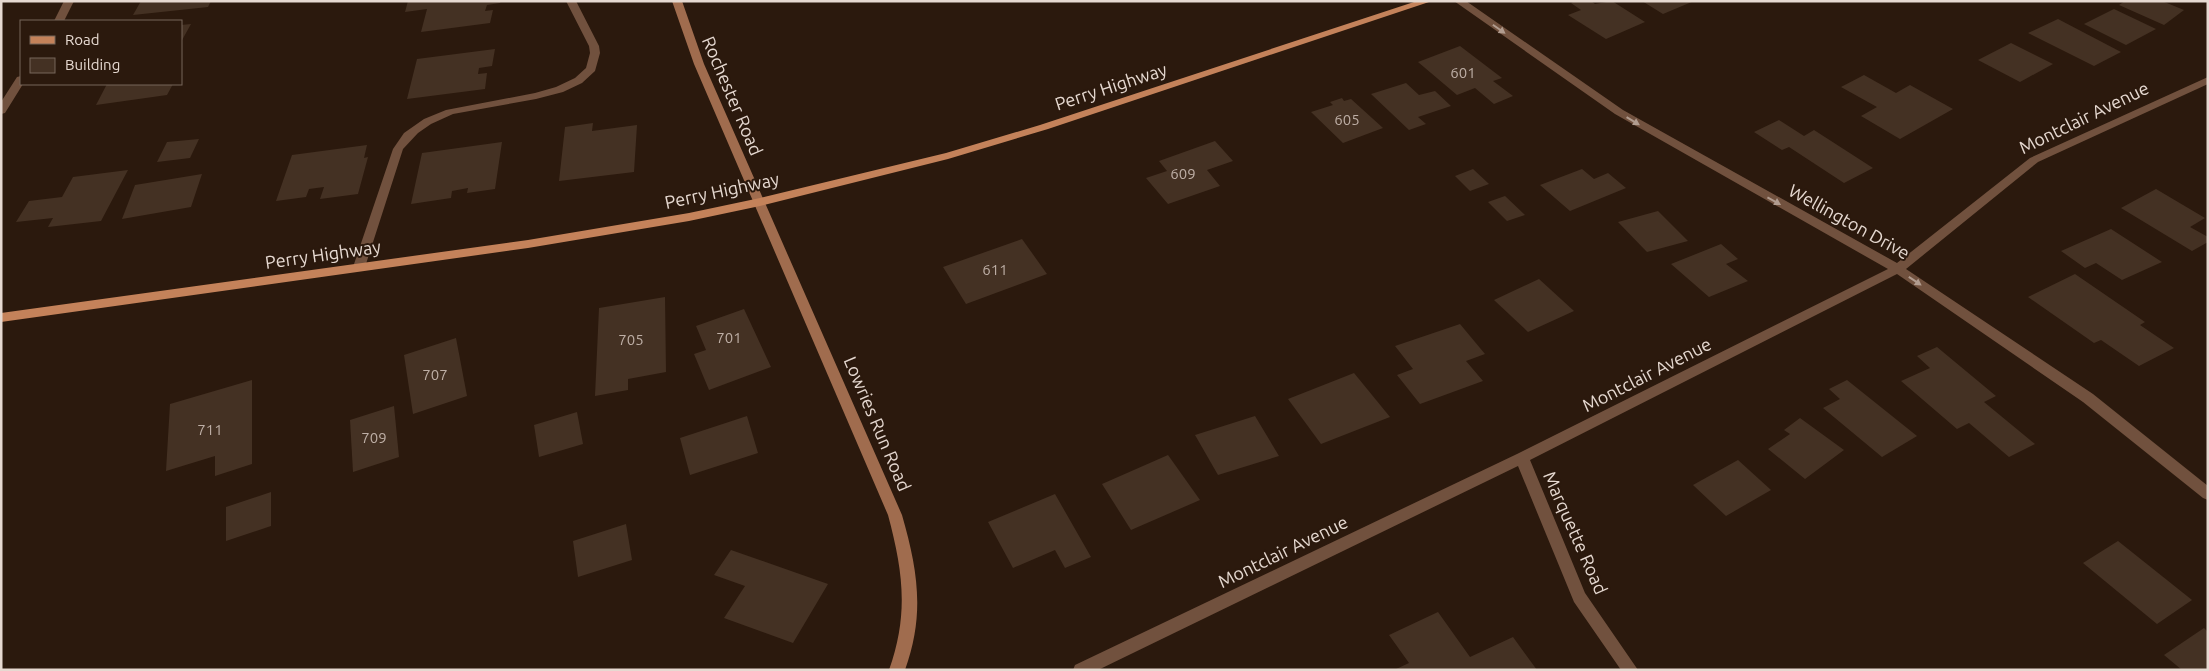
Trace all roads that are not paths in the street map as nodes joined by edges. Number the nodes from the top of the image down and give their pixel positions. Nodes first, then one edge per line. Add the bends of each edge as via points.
1 (571, 1) edge
2 (677, 1) edge
3 (1427, 1) edge
4 (1459, 1) edge
5 (69, 2) edge
6 (60, 20) edge
7 (2208, 80) edge
8 (20, 82) edge
9 (1, 110) edge
10 (760, 202) junction
11 (360, 268) junction
12 (1898, 269) junction
13 (1, 318) edge
14 (1522, 458) junction
15 (2208, 494) edge
16 (897, 670) edge
17 (1081, 670) edge
18 (1630, 670) edge

1 - 11 street via 593,44 594,63 589,72 580,80 553,92 450,112 410,133 398,149
2 - 10 street, Rochester Road via 696,57
3 - 10 main road, Perry Highway via 1044,127 938,158
4 -> 12 street, Wellington Drive via 1619,112
5 - 6 street
7 - 12 street, Montclair Avenue via 2034,160
8 - 9 street
10 - 11 main road, Perry Highway via 609,231
10 - 16 street, Lowries Run Road via 882,482 905,548 911,582 911,619
11 - 13 main road, Perry Highway
12 - 14 street, Montclair Avenue
12 -> 15 street, Wellington Drive via 2088,398
14 - 17 street, Montclair Avenue
14 - 18 street, Marquette Road via 1579,597

